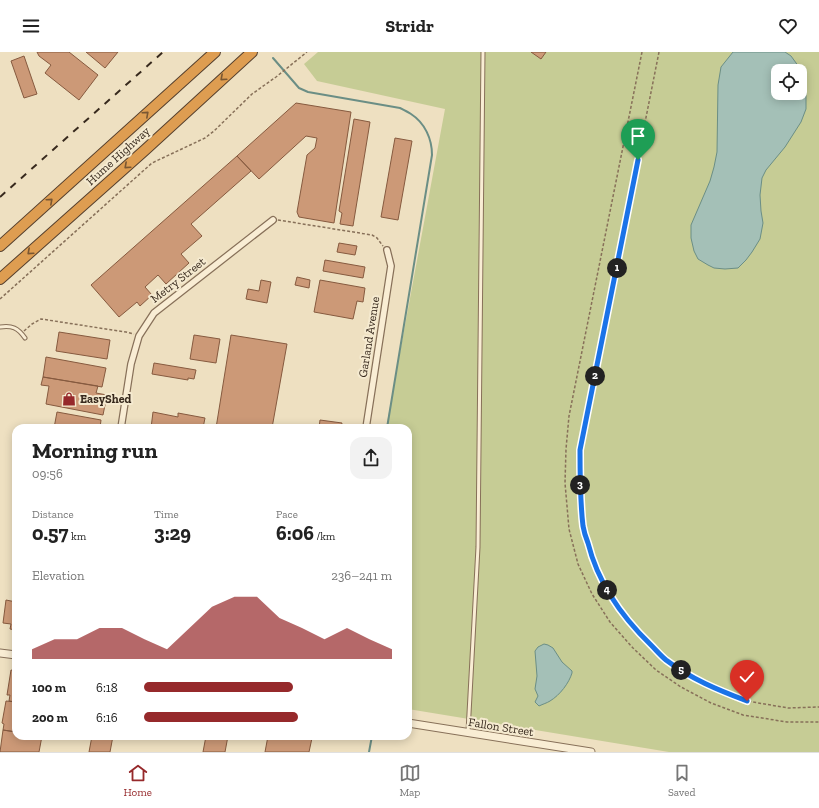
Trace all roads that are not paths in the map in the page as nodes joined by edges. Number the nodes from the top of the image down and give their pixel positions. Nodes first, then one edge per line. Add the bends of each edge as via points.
1 (215, 52) edge
2 (252, 52) edge
3 (483, 52) edge
4 (273, 220) road end
5 (0, 246) edge
6 (387, 250) road end
7 (0, 279) edge
8 (0, 327) edge
9 (25, 338) dead end
10 (122, 424) edge
11 (367, 424) edge
12 (0, 652) edge
13 (12, 654) edge
14 (412, 724) edge
15 (468, 732) junction
16 (591, 752) edge

5 -> 1 highway, Hume Highway
2 -> 7 highway, Hume Highway
3 - 15 lane via 478,546
4 - 10 street, Metry Street via 154,313 139,336 131,364
6 - 11 street, Garland Avenue via 391,266
8 - 9 lane via 19,330
12 - 13 street
14 - 15 street, Fallon Street
15 - 16 street, Fallon Street

